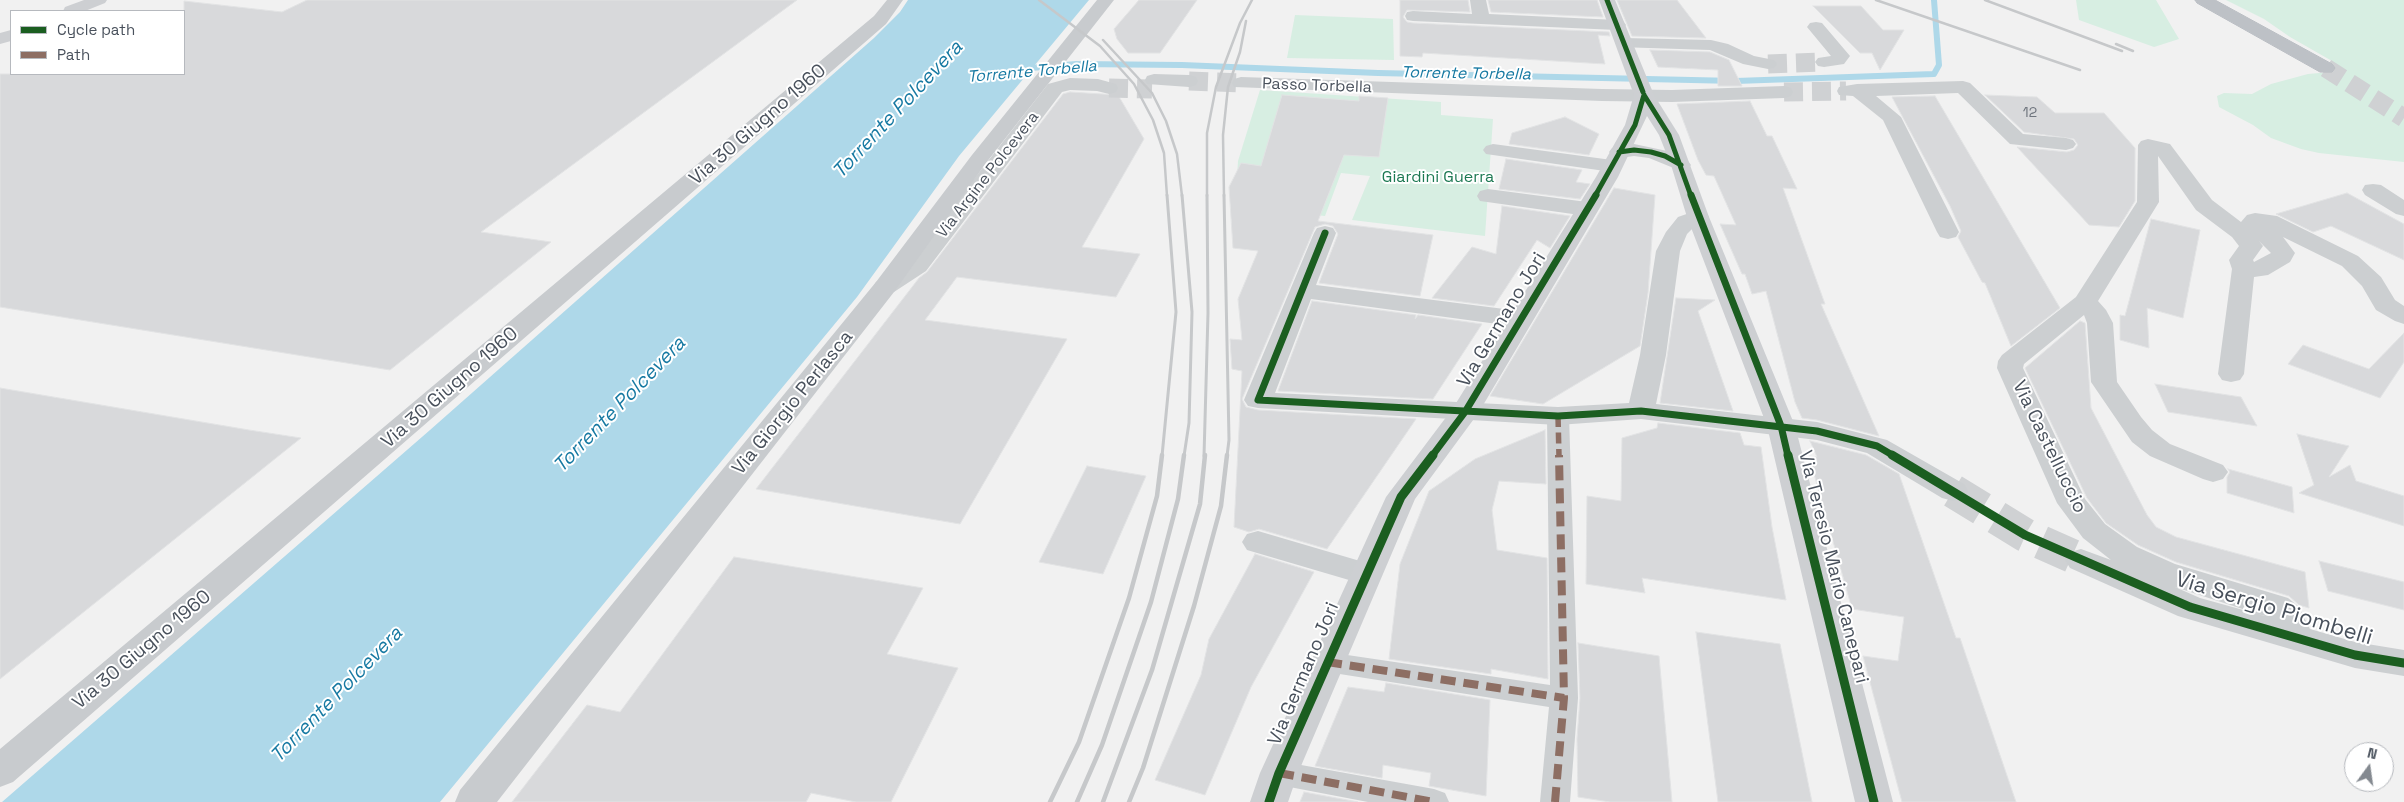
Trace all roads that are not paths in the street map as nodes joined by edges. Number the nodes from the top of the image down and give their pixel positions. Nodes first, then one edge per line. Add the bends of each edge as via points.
1 (99, 0) edge
2 (895, 0) edge
3 (1106, 0) edge
4 (1478, 0) edge
5 (1607, 0) edge
6 (2203, 0) edge
7 (74, 10) edge
8 (1413, 16) dead end
9 (1481, 19) junction
10 (1617, 25) junction
11 (1816, 27) dead end
12 (1624, 43) junction
13 (1824, 62) tunnel mouth
14 (1768, 64) tunnel mouth
15 (2326, 68) tunnel mouth
16 (1181, 81) tunnel mouth
17 (1240, 83) tunnel mouth
18 (1106, 84) tunnel mouth
19 (1153, 85) tunnel mouth
20 (1784, 92) tunnel mouth
21 (1644, 93) junction
22 (1635, 125) junction
23 (1669, 136) junction
24 (2066, 144) dead end
25 (1493, 150) dead end
26 (1615, 159) junction
27 (1681, 165) junction
28 (2373, 190) dead end
29 (1488, 196) dead end
30 (1587, 209) junction
31 (2404, 209) edge
32 (1698, 217) junction
33 (1948, 232) dead end
34 (1325, 233) dead end
35 (2244, 269) junction
36 (886, 287) junction
37 (1304, 290) junction
38 (2085, 302) junction
39 (2404, 316) edge
40 (1520, 319) junction
41 (2231, 374) dead end
42 (1641, 410) junction
43 (1465, 412) junction
44 (1558, 416) junction
45 (1781, 426) junction
46 (2213, 472) dead end
47 (1953, 491) tunnel mouth
48 (1258, 542) dead end
49 (2081, 560) tunnel mouth
50 (1366, 574) junction
51 (2298, 637) junction
52 (1327, 662) junction
53 (2404, 662) edge
54 (1564, 698) junction
55 (0, 771) edge
56 (1279, 773) junction
57 (1416, 801) edge
58 (474, 802) edge
59 (1269, 802) edge
60 (1555, 802) edge
61 (1874, 802) edge

1 - 7 main road
2 - 55 main road, Via 30 Giugno 1960 via 872,27
3 - 36 main road, Via Giorgio Perlasca via 979,159
4 - 9 street
5 - 10 main road, Via Teresio Mario Canepari
6 - 15 highway
8 - 9 street
9 - 10 street
10 - 12 main road, Via Teresio Mario Canepari
11 - 13 street via 1841,56 1838,60
12 - 14 street via 1711,45 1748,60
12 - 21 main road, Via Teresio Mario Canepari
16 - 19 street
17 - 21 street, Passo Torbella
18 - 36 street, Via Argine Polcevera via 1070,84 1056,88 918,266
20 - 21 street, Passo Torbella via 1672,96
21 - 22 main road, Via Germano Jori
21 - 23 main road, Via Teresio Mario Canepari
22 - 23 street via 1648,134
22 - 26 main road, Via Germano Jori
23 - 27 main road, Via Teresio Mario Canepari
24 - 33 street via 2017,140 1963,87 1852,90 1891,117
25 - 26 street
26 - 27 street via 1634,150 1665,156
26 - 30 main road, Via Germano Jori
27 - 32 main road, Via Teresio Mario Canepari
28 - 31 street
29 - 30 street
30 - 40 main road, Via Germano Jori
32 - 42 street via 1686,222 1677,232 1668,251 1653,355
32 - 45 main road, Via Teresio Mario Canepari
34 - 37 street
35 - 38 street, Via Castelluccio via 2241,260 2249,250 2249,242 2204,205 2163,148 2150,145 2147,146 2150,169 2148,202
35 - 39 street via 2260,270 2282,257 2278,244 2251,224 2255,220 2269,221 2350,261 2372,282 2385,305
35 - 41 street, Via Castelluccio
36 - 58 main road, Via Giorgio Perlasca
37 - 40 street
37 - 43 street via 1258,400
38 - 46 street via 2100,322 2104,382 2131,423 2160,450
38 - 51 street, Via Castelluccio via 2011,361 2010,368 2080,515 2109,543 2145,565 2276,607 2286,614
40 - 43 main road, Via Germano Jori
42 - 44 street
42 - 45 street
43 - 44 street
43 - 50 main road, Via Germano Jori via 1401,497
44 - 54 street
45 - 47 street via 1877,446
45 - 61 main road, Via Teresio Mario Canepari
48 - 50 street
49 - 51 street, Via Sergio Piombelli via 2190,608
50 - 52 main road, Via Germano Jori
51 - 53 street, Via Sergio Piombelli via 2355,654
52 - 54 street
52 - 56 main road, Via Germano Jori
54 - 60 street
56 - 57 street
56 - 59 main road, Via Germano Jori

